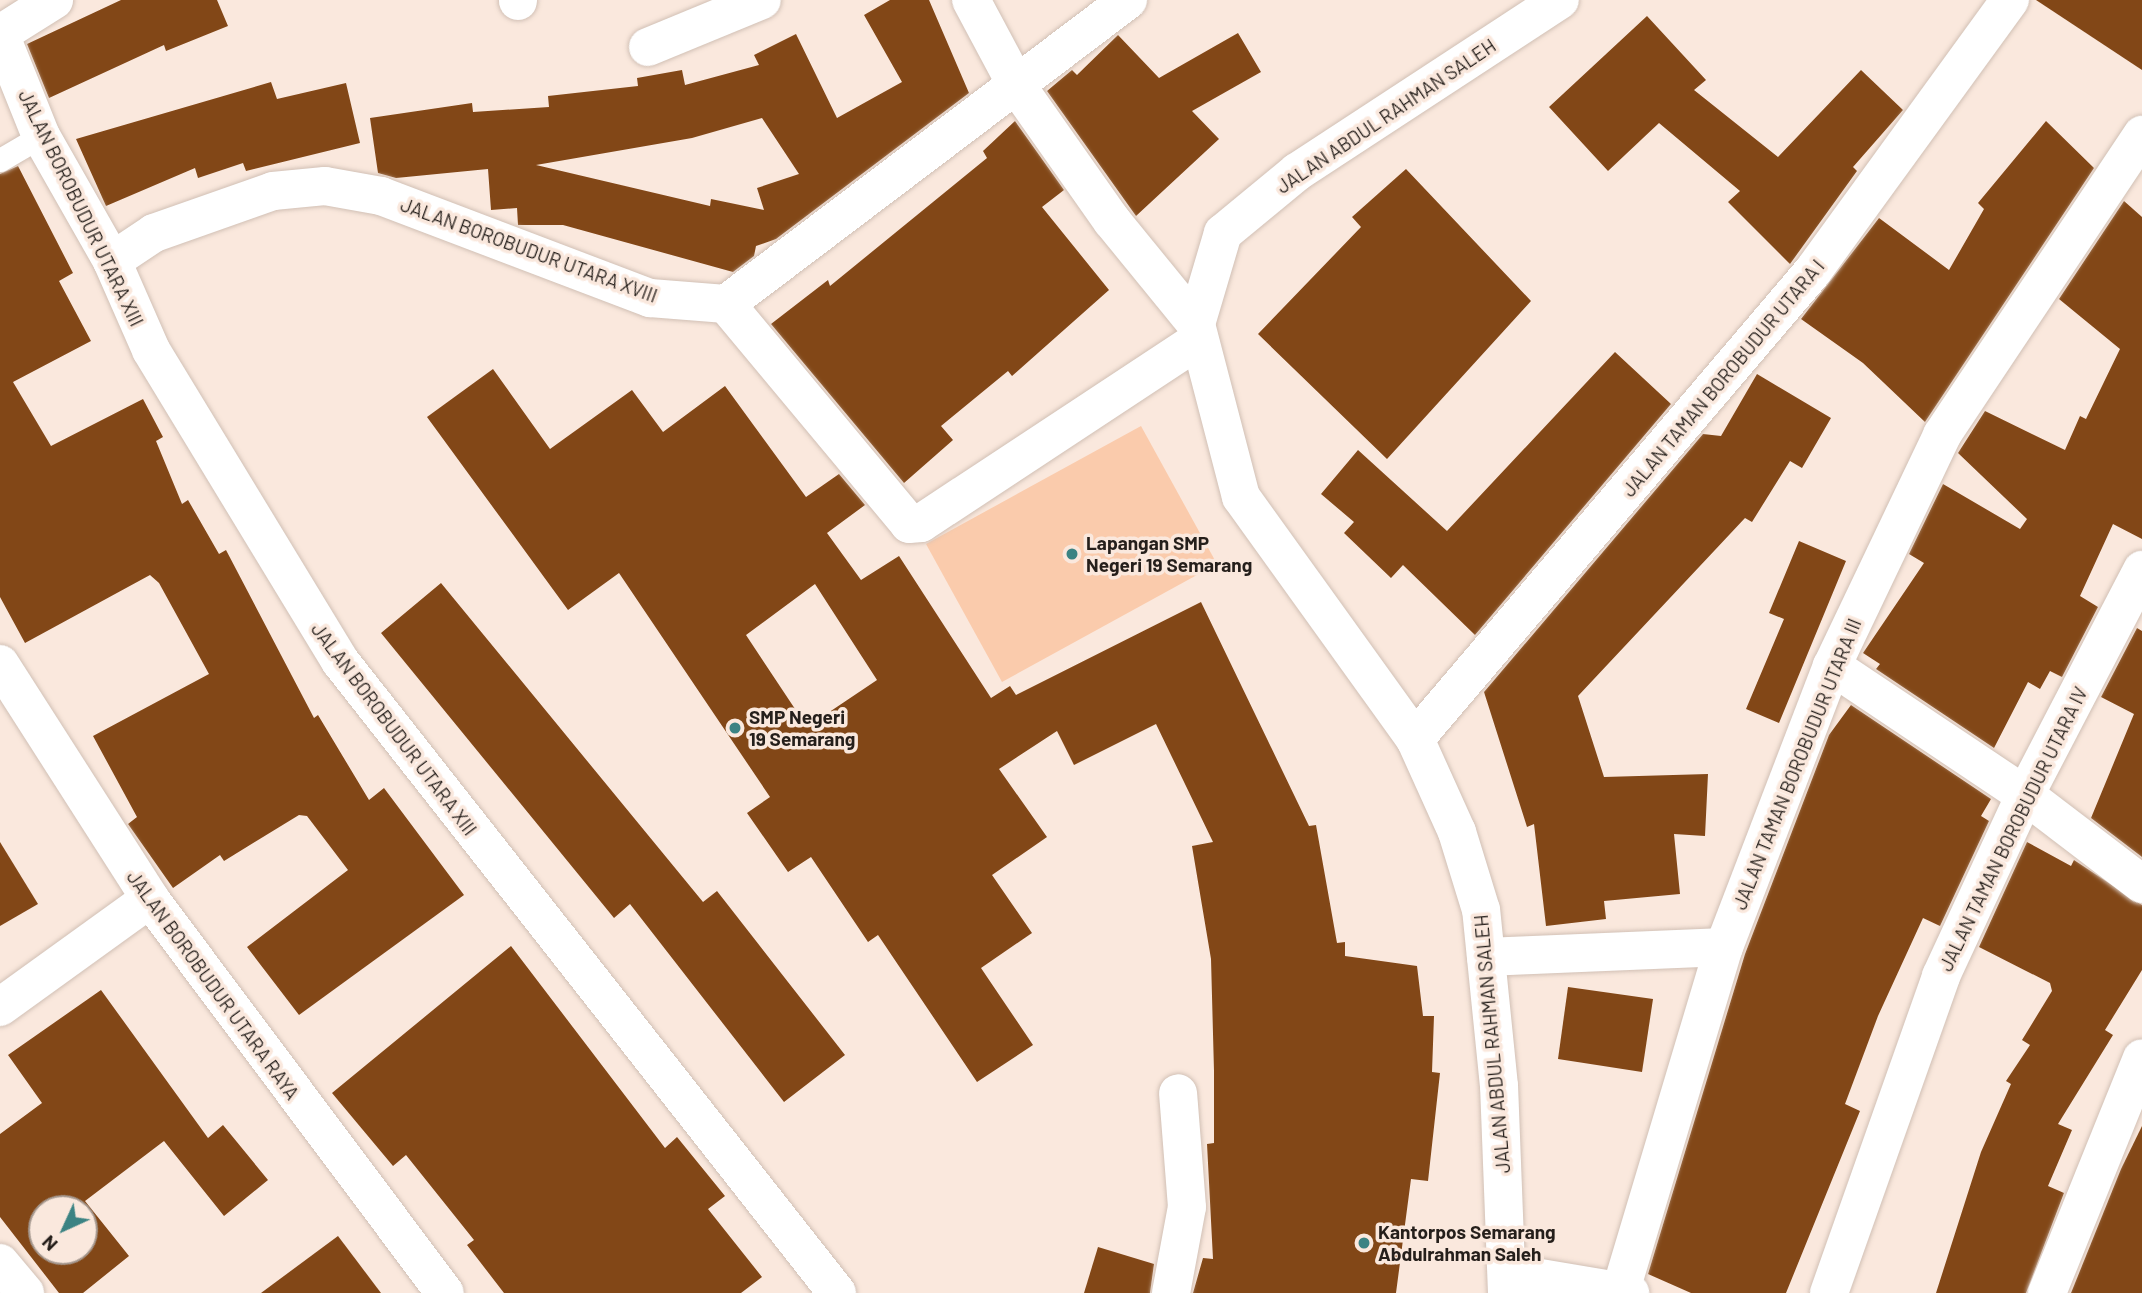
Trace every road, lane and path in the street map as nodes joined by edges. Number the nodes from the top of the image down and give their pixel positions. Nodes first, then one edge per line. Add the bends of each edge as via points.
1 (54, 0) edge
2 (762, 0) edge
3 (971, 0) edge
4 (1128, 0) edge
5 (1560, 0) edge
6 (2010, 0) edge
7 (0, 34) edge
8 (648, 47) dead end
9 (1017, 86) junction
10 (41, 136) junction
11 (2135, 157) edge
12 (0, 160) edge
13 (112, 261) junction
14 (726, 304) junction
15 (1197, 332) junction
16 (2142, 570) edge
17 (0, 664) edge
18 (1832, 666) junction
19 (1415, 739) junction
20 (2025, 795) junction
21 (2142, 884) edge
22 (149, 899) junction
23 (1724, 947) junction
24 (1486, 957) junction
25 (0, 1007) edge
26 (2142, 1058) edge
27 (1178, 1093) dead end
28 (0, 1263) edge
29 (1509, 1283) edge
30 (1624, 1291) edge
31 (24, 1293) edge
32 (446, 1293) edge
33 (837, 1293) edge
34 (1171, 1293) edge
35 (1829, 1293) edge
36 (2047, 1293) edge

1 - 7 street
2 - 8 street
3 - 9 street
4 - 9 street
5 - 15 street, JALAN ABDUL RAHMAN SALEH via 1297,172 1223,233
6 - 19 street, JALAN TAMAN BOROBUDUR UTARA I via 1813,271
7 - 10 street, JALAN BOROBUDUR UTARA XIII
9 - 14 street
9 - 15 street via 1111,222
10 - 12 lane
10 - 13 street, JALAN BOROBUDUR UTARA XIII
11 - 18 street, JALAN TAMAN BOROBUDUR UTARA III via 1942,435
13 - 14 street, JALAN BOROBUDUR UTARA XVIII via 154,233 273,191 325,186 381,196 650,299
13 - 33 street, JALAN BOROBUDUR UTARA XIII via 151,350 340,661
14 - 15 street via 909,524 921,523
15 - 19 street, JALAN ABDUL RAHMAN SALEH via 1241,497
16 - 20 street, JALAN TAMAN BOROBUDUR UTARA IV
17 - 22 street, JALAN BOROBUDUR UTARA RAYA
18 - 20 street
18 - 23 street, JALAN TAMAN BOROBUDUR UTARA III
19 - 24 street, JALAN ABDUL RAHMAN SALEH via 1457,832 1481,910
20 - 21 street
20 - 35 street, JALAN TAMAN BOROBUDUR UTARA IV via 1941,976
22 - 25 street
22 - 32 street, JALAN BOROBUDUR UTARA RAYA
23 - 24 street
23 - 30 street, JALAN TAMAN BOROBUDUR UTARA III
24 - 29 street, JALAN ABDUL RAHMAN SALEH
26 - 36 street
27 - 34 street via 1186,1207
28 - 31 street
29 - 30 street

